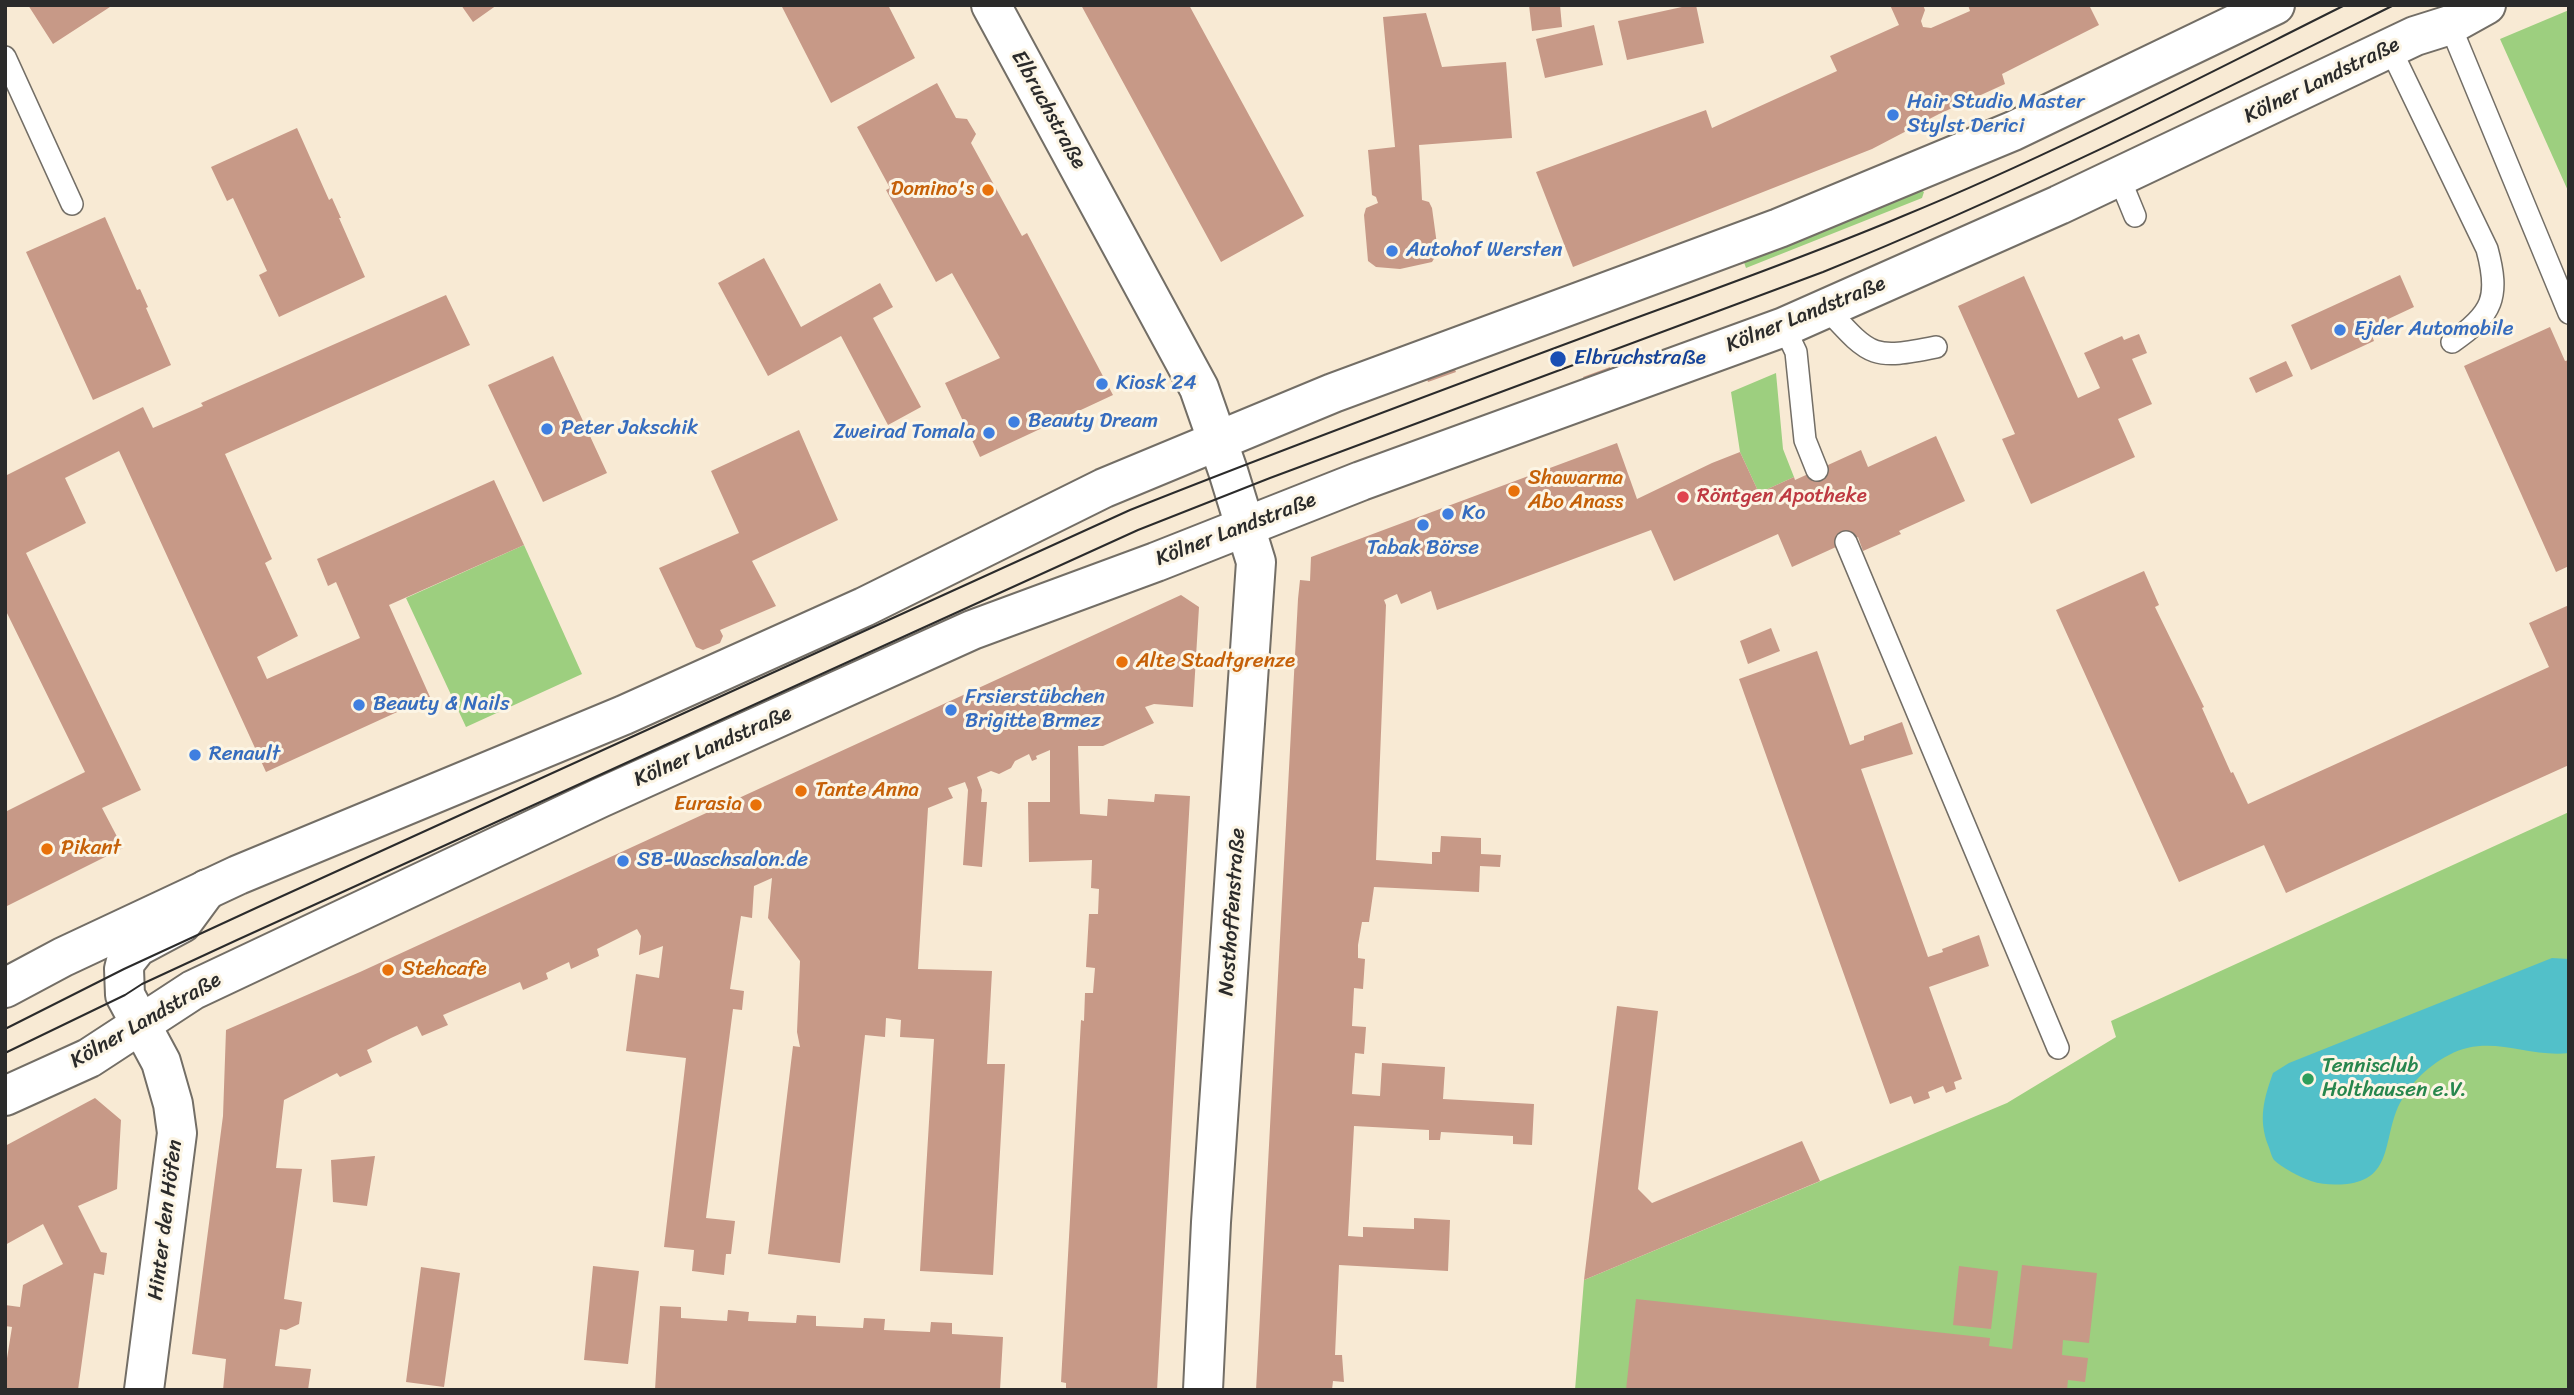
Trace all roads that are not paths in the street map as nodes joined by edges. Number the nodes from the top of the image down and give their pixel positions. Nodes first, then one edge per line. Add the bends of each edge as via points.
1 (991, 5) edge
2 (2275, 5) edge
3 (2486, 5) edge
4 (2425, 29) edge
5 (5, 57) edge
6 (2119, 177) junction
7 (72, 204) dead end
8 (2135, 216) dead end
9 (1828, 309) junction
10 (2569, 313) edge
11 (1784, 327) junction
12 (2452, 342) dead end
13 (1936, 347) dead end
14 (1217, 440) junction
15 (1817, 470) dead end
16 (1244, 527) junction
17 (1846, 542) dead end
18 (207, 890) junction
19 (5, 988) edge
20 (141, 1023) junction
21 (2058, 1048) dead end
22 (5, 1096) edge
23 (144, 1390) edge
24 (1203, 1390) edge

1 - 14 main road, Elbruchstraße via 1185,359
2 - 14 main road via 2013,131 1779,228
3 - 4 main road, Kölner Landstraße
4 - 6 main road, Kölner Landstraße
4 - 10 lane
4 - 12 lane via 2494,276 2492,298 2483,316
5 - 7 lane
6 - 8 lane
6 - 9 main road, Kölner Landstraße
9 - 11 main road, Kölner Landstraße
9 - 13 lane via 1869,351 1897,355
11 - 15 lane via 1796,352 1805,440
11 - 16 main road, Kölner Landstraße
14 - 16 main road, Nosthoffenstraße
14 - 18 main road via 1104,488 864,607 624,715
16 - 20 main road, Kölner Landstraße via 972,630 193,990
16 - 24 main road, Nosthoffenstraße via 1256,562
17 - 21 lane
18 - 19 main road
18 - 20 main road, Hinter den Höfen via 182,923 137,947 126,961 125,995
20 - 22 main road, Kölner Landstraße via 89,1058
20 - 23 main road, Hinter den Höfen via 160,1062 177,1133

